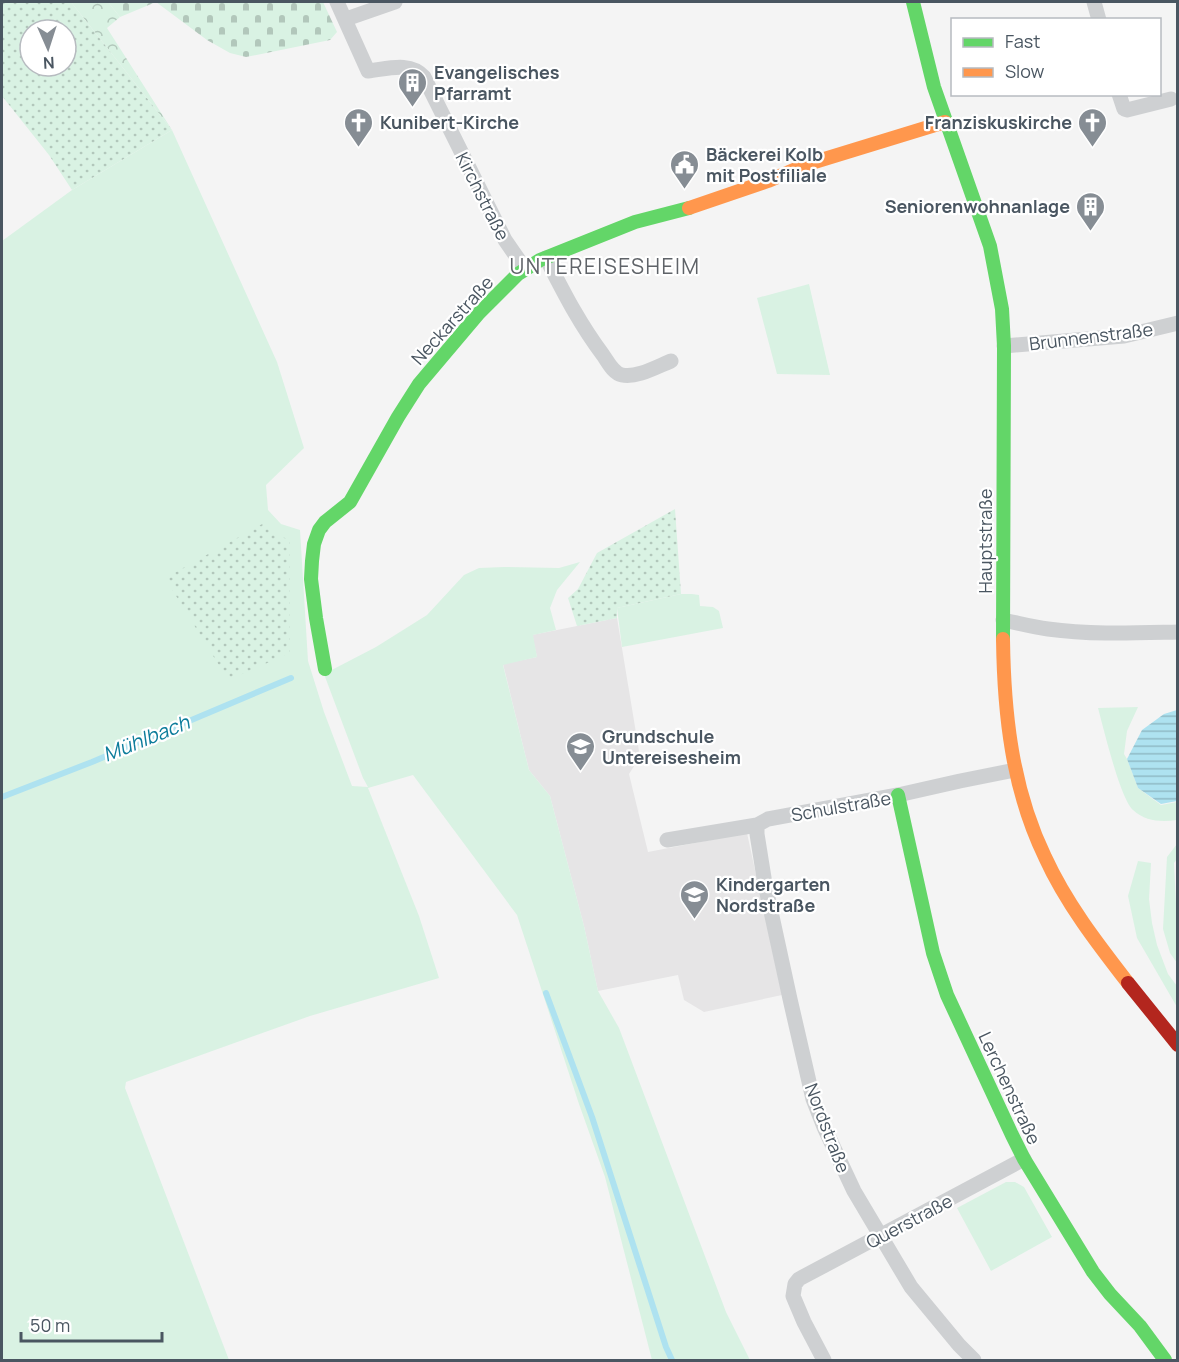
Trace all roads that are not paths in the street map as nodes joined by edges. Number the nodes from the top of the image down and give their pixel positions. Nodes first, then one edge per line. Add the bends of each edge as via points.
1 (337, 2) edge
2 (395, 2) edge
3 (913, 2) edge
4 (1094, 2) edge
5 (1098, 18) edge
6 (346, 19) junction
7 (1120, 96) edge
8 (1171, 99) dead end
9 (945, 122) junction
10 (546, 258) junction
11 (525, 269) junction
12 (1178, 323) edge
13 (1004, 346) junction
14 (671, 361) dead end
15 (1003, 620) junction
16 (1178, 632) edge
17 (325, 669) dead end
18 (1015, 770) junction
19 (898, 795) junction
20 (757, 825) junction
21 (667, 840) dead end
22 (1178, 1045) edge
23 (1024, 1159) junction
24 (880, 1236) junction
25 (824, 1360) edge
26 (974, 1360) edge
27 (1165, 1360) edge

1 - 6 street
2 - 6 street
3 - 9 street, Hauptstraße
4 - 5 street
6 - 11 street, Kirchstraße via 368,71 411,68 424,77 504,240
7 - 8 street via 1127,110
9 - 10 street, Neckarstraße via 808,164 695,206 634,222
9 - 13 street, Hauptstraße via 990,246 1002,309
10 - 11 street, Neckarstraße
10 - 14 street via 570,306 616,373 638,374
11 - 17 street, Neckarstraße via 479,313 419,384 350,502 320,529 312,557 312,590
12 - 13 street, Brunnenstraße via 1124,336
13 - 15 street, Hauptstraße
15 - 16 street via 1070,631
15 - 18 street, Hauptstraße via 1006,710
18 - 19 street, Schulstraße
18 - 22 street, Hauptstraße via 1032,828 1067,897 1104,952
19 - 20 street, Schulstraße via 768,819
19 - 23 street, Lerchenstraße via 933,953 947,994
20 - 21 street, Schulstraße
20 - 24 street, Nordstraße via 765,884 813,1099 854,1191
23 - 24 street, Querstraße
23 - 27 street, Lerchenstraße via 1093,1272
24 - 25 street, Querstraße via 795,1284 793,1296
24 - 26 street, Nordstraße via 911,1287

